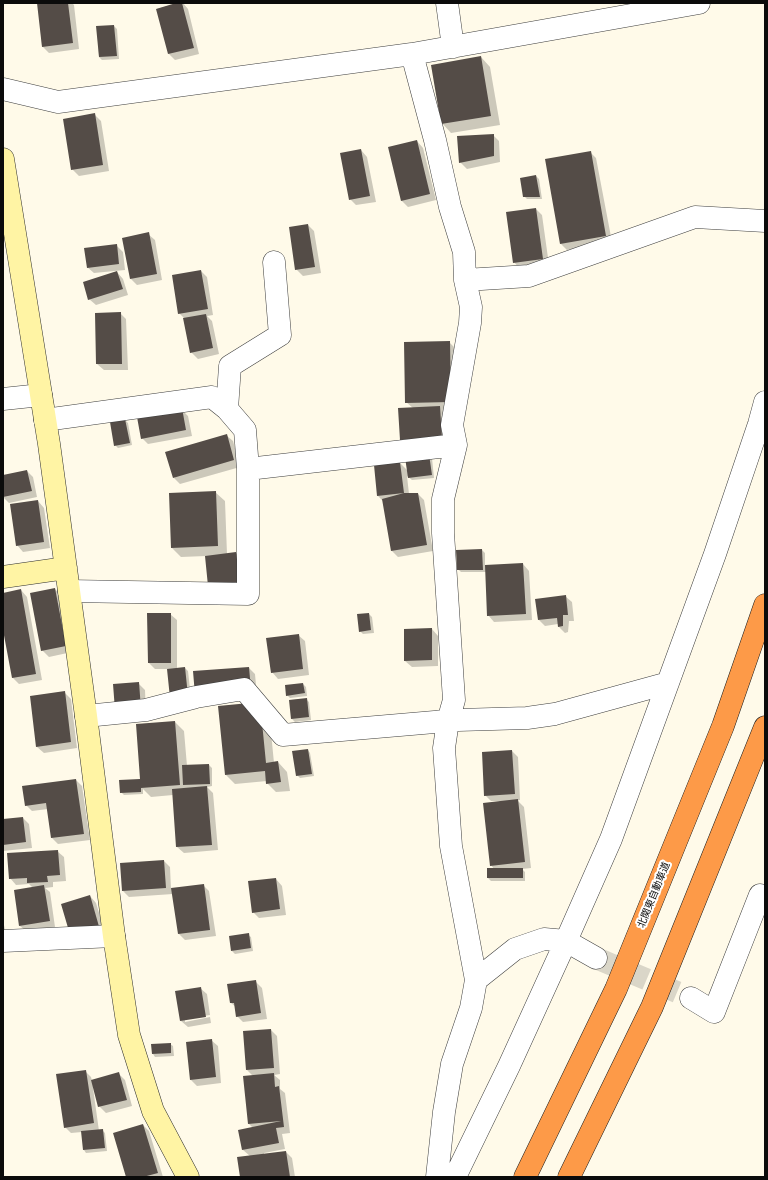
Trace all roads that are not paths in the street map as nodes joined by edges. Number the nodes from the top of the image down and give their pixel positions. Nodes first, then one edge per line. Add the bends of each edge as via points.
1 (447, 3) edge
2 (699, 3) edge
3 (453, 47) junction
4 (412, 54) junction
5 (3, 89) edge
6 (3, 159) edge
7 (765, 221) edge
8 (274, 262) dead end
9 (465, 280) junction
10 (41, 395) junction
11 (3, 398) edge
12 (765, 402) edge
13 (227, 409) junction
14 (45, 420) junction
15 (456, 445) junction
16 (248, 464) junction
17 (66, 568) junction
18 (3, 577) edge
19 (69, 591) junction
20 (765, 606) edge
21 (668, 683) junction
22 (86, 716) junction
23 (448, 721) junction
24 (765, 727) edge
25 (763, 891) edge
26 (114, 936) junction
27 (3, 941) edge
28 (566, 941) junction
29 (596, 958) tunnel mouth
30 (476, 980) junction
31 (691, 998) tunnel mouth
32 (188, 1177) edge
33 (437, 1177) edge
34 (455, 1177) edge
35 (525, 1177) edge
36 (569, 1177) edge

1 - 3 street
2 - 3 street
3 - 4 street
4 - 5 street via 58,102
4 - 9 street via 450,207 464,252
6 - 10 street
7 - 9 street via 695,217 529,276
8 - 13 street via 280,335 230,366
9 - 15 street via 471,307 452,424
10 - 11 street
10 - 14 street
12 - 21 street via 720,540
13 - 14 street via 212,397
13 - 16 street via 245,430
14 - 17 street
15 - 16 street via 248,469
15 - 23 street via 443,499 454,700
16 - 19 street via 248,594
17 - 18 street
17 - 19 street
19 - 22 street
20 - 35 highway, 北関東自動車道 via 723,726 616,989
21 - 23 street via 555,714 527,718
21 - 28 street via 611,839
22 - 23 street via 146,710 196,697 244,689 283,735
22 - 26 street
23 - 30 street via 444,748 451,846
24 - 36 highway via 652,1007
25 - 31 street via 714,1012
26 - 27 street
26 - 32 street via 129,1035 153,1111
28 - 29 street
28 - 30 street via 544,939 515,949
28 - 34 street
30 - 33 street via 471,1008 452,1064

